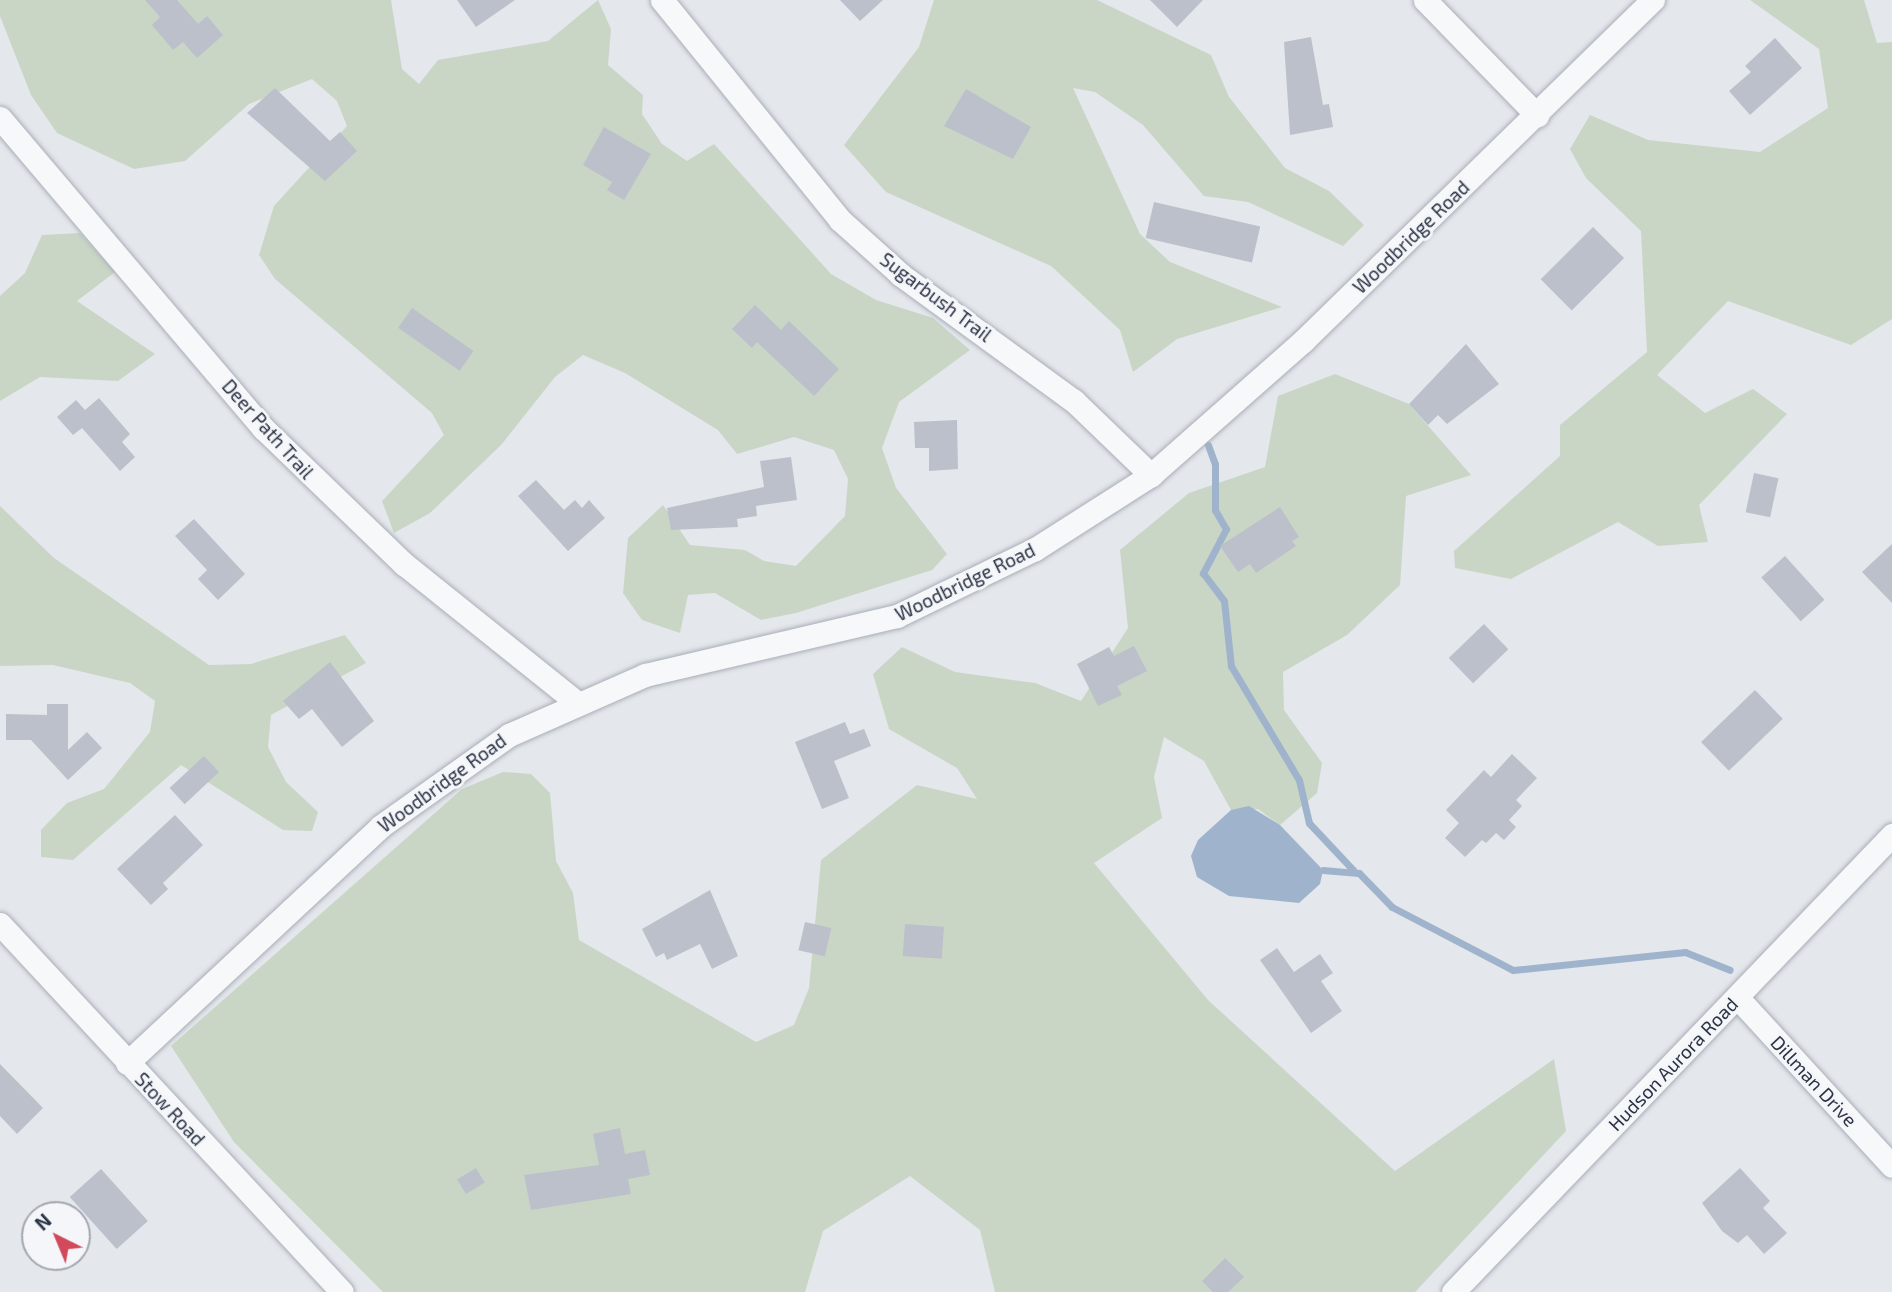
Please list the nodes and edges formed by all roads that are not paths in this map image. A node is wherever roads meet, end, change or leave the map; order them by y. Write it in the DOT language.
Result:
graph roads {
  1 [pos="662,0"];
  2 [pos="1425,0"];
  3 [pos="1653,0"];
  4 [pos="1537,115"];
  5 [pos="0,118"];
  6 [pos="1151,474"];
  7 [pos="575,701"];
  8 [pos="1892,835"];
  9 [pos="0,924"];
  10 [pos="1737,998"];
  11 [pos="127,1063"];
  12 [pos="1892,1166"];
  13 [pos="342,1292"];
  14 [pos="1453,1292"];
  1 -- 6 [label="street, Sugarbush Trail"];
  2 -- 4 [label="street"];
  3 -- 4 [label="street, Woodbridge Road"];
  4 -- 6 [label="street, Woodbridge Road"];
  5 -- 7 [label="street, Deer Path Trail"];
  6 -- 7 [label="street, Woodbridge Road"];
  7 -- 11 [label="street, Woodbridge Road"];
  8 -- 10 [label="street, Hudson Aurora Road"];
  9 -- 11 [label="street, Stow Road"];
  10 -- 12 [label="street, Dillman Drive"];
  10 -- 14 [label="street, Hudson Aurora Road"];
  11 -- 13 [label="street, Stow Road"];
}
